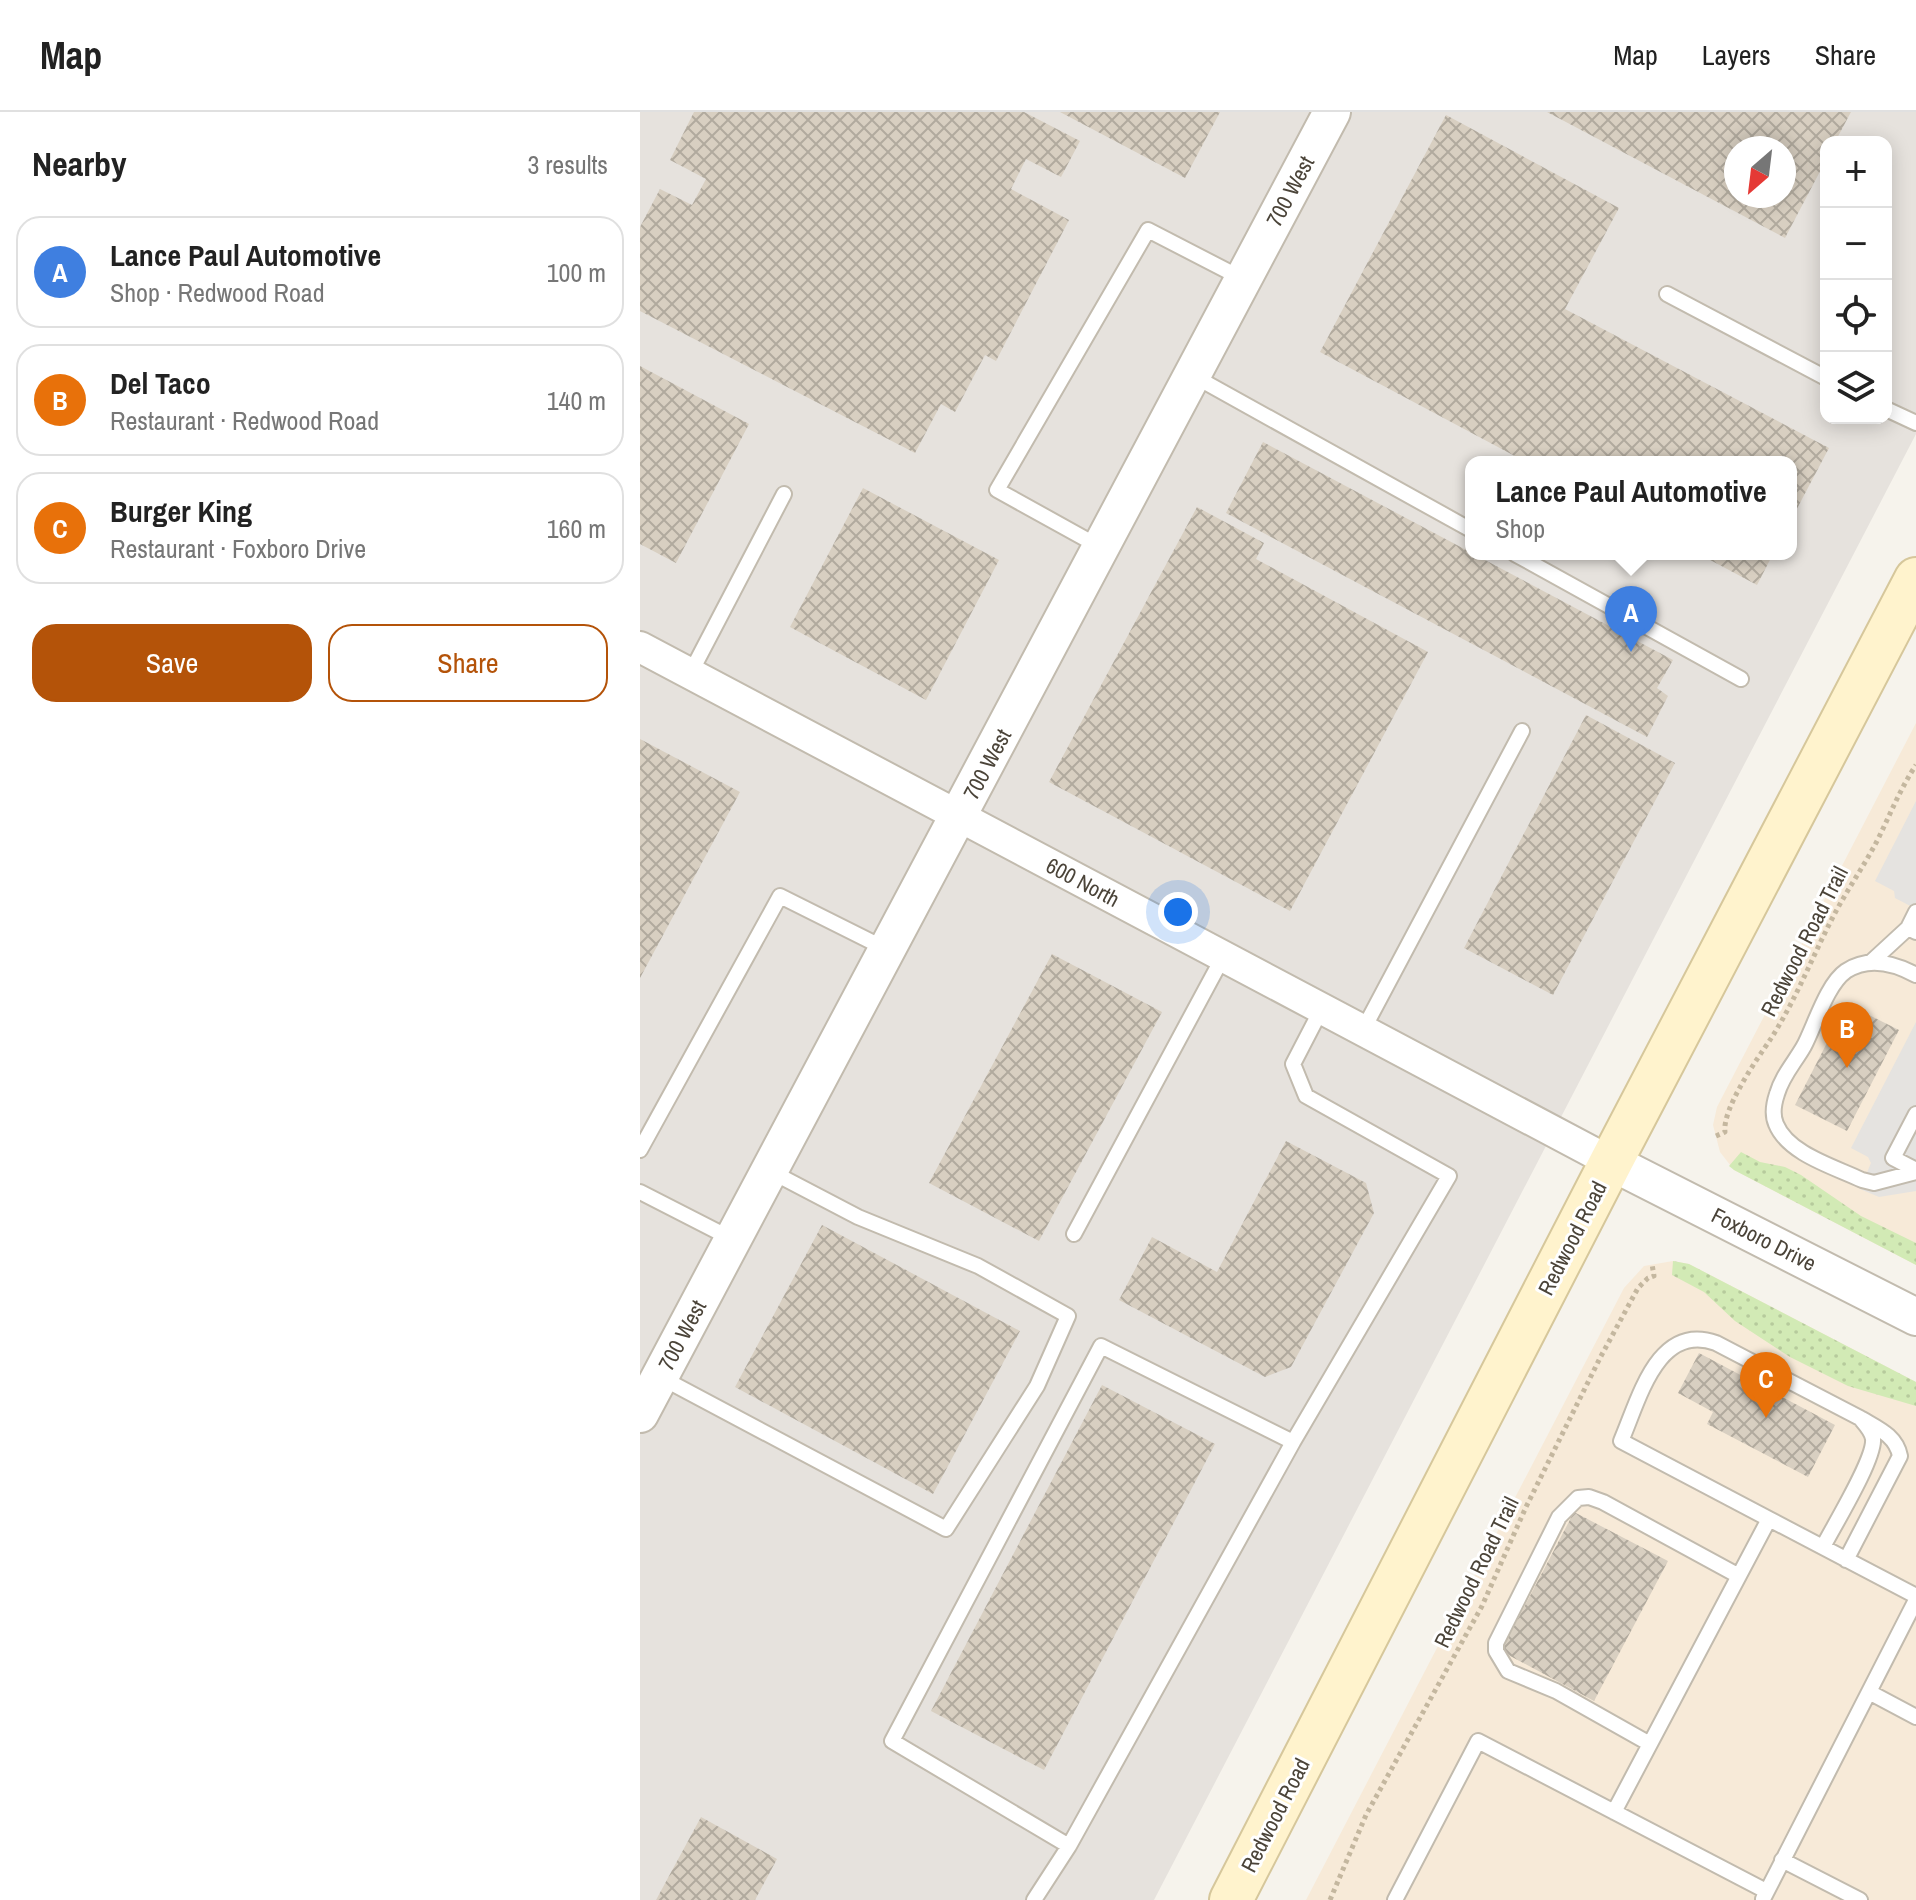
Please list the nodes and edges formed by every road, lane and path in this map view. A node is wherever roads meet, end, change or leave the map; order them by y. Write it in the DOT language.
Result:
graph roads {
  1 [pos="1332,112"];
  2 [pos="1243,279"];
  3 [pos="1667,294"];
  4 [pos="1192,375"];
  5 [pos="1820,375"];
  6 [pos="1892,412"];
  7 [pos="1916,423"];
  8 [pos="784,494"];
  9 [pos="1465,527"];
  10 [pos="1100,547"];
  11 [pos="1526,560"];
  12 [pos="1916,579"];
  13 [pos="640,647"];
  14 [pos="690,674"];
  15 [pos="1741,679"];
  16 [pos="1522,731"];
  17 [pos="1916,765"];
  18 [pos="959,816"];
  19 [pos="1916,912"];
  20 [pos="1912,930"];
  21 [pos="888,950"];
  22 [pos="1223,957"];
  23 [pos="1870,963"];
  24 [pos="1916,975"];
  25 [pos="1322,1008"];
  26 [pos="1363,1030"];
  27 [pos="1916,1114"];
  28 [pos="1716,1136"];
  29 [pos="640,1150"];
  30 [pos="1611,1162"];
  31 [pos="770,1171"];
  32 [pos="1916,1171"];
  33 [pos="640,1192"];
  34 [pos="1074,1234"];
  35 [pos="733,1240"];
  36 [pos="1652,1264"];
  37 [pos="1916,1317"];
  38 [pos="660,1377"];
  39 [pos="640,1414"];
  40 [pos="1860,1418"];
  41 [pos="1293,1442"];
  42 [pos="1769,1519"];
  43 [pos="1823,1547"];
  44 [pos="1846,1560"];
  45 [pos="1739,1576"];
  46 [pos="1916,1598"];
  47 [pos="1869,1692"];
  48 [pos="1916,1717"];
  49 [pos="1650,1744"];
  50 [pos="1614,1812"];
  51 [pos="1069,1846"];
  52 [pos="1782,1860"];
  53 [pos="1764,1896"];
  54 [pos="1034,1900"];
  55 [pos="1231,1900"];
  56 [pos="1330,1900"];
  57 [pos="1395,1900"];
  58 [pos="1860,1900"];
  1 -- 2 [label="street, 700 West"];
  2 -- 4 [label="street, 700 West"];
  2 -- 10 [label="lane"];
  3 -- 5 [label="lane"];
  4 -- 9 [label="lane"];
  4 -- 10 [label="street, 700 West"];
  6 -- 7 [label="lane"];
  8 -- 14 [label="lane"];
  10 -- 18 [label="street, 700 West"];
  11 -- 15 [label="lane"];
  12 -- 30 [label="main road, Redwood Road"];
  13 -- 14 [label="street, 600 North"];
  14 -- 18 [label="street, 600 North"];
  16 -- 26 [label="lane"];
  17 -- 28 [label="path, Redwood Road Trail"];
  18 -- 21 [label="street, 700 West"];
  18 -- 22 [label="street, 600 North"];
  19 -- 20 [label="lane"];
  20 -- 23 [label="lane"];
  21 -- 29 [label="lane"];
  21 -- 31 [label="street, 700 West"];
  22 -- 25 [label="street, 600 North"];
  22 -- 34 [label="lane"];
  23 -- 24 [label="lane"];
  23 -- 32 [label="lane"];
  25 -- 26 [label="street, 600 North"];
  25 -- 41 [label="lane"];
  26 -- 30 [label="street, 600 North"];
  27 -- 32 [label="lane"];
  30 -- 37 [label="street, Foxboro Drive"];
  30 -- 55 [label="main road, Redwood Road"];
  31 -- 35 [label="street, 700 West"];
  31 -- 38 [label="lane"];
  33 -- 35 [label="lane"];
  35 -- 38 [label="street, 700 West"];
  36 -- 56 [label="path, Redwood Road Trail"];
  38 -- 39 [label="street, 700 West"];
  40 -- 42 [label="lane"];
  40 -- 43 [label="lane"];
  40 -- 44 [label="lane"];
  41 -- 51 [label="lane"];
  41 -- 51 [label="lane"];
  42 -- 43 [label="lane"];
  42 -- 45 [label="lane"];
  43 -- 44 [label="lane"];
  44 -- 46 [label="lane"];
  45 -- 49 [label="lane"];
  45 -- 49 [label="lane"];
  46 -- 47 [label="lane"];
  47 -- 48 [label="lane"];
  47 -- 52 [label="lane"];
  49 -- 50 [label="lane"];
  50 -- 53 [label="lane"];
  50 -- 57 [label="lane"];
  51 -- 54 [label="lane"];
  52 -- 53 [label="lane"];
  52 -- 58 [label="lane"];
}
